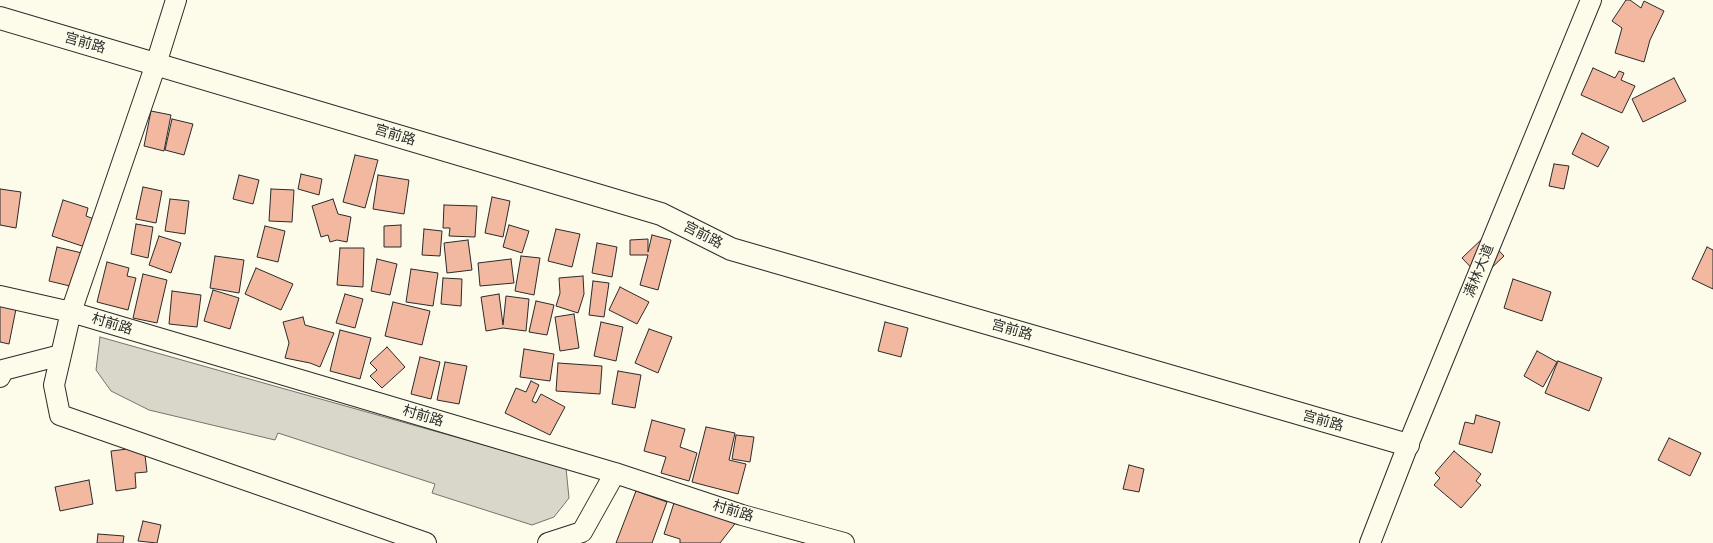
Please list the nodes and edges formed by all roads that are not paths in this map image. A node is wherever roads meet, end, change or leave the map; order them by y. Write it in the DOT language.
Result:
graph roads {
  1 [pos="176,0"];
  2 [pos="1591,0"];
  3 [pos="0,18"];
  4 [pos="156,64"];
  5 [pos="0,296"];
  6 [pos="72,312"];
  7 [pos="61,356"];
  8 [pos="0,377"];
  9 [pos="1408,445"];
  10 [pos="615,473"];
  11 [pos="426,543"];
  12 [pos="548,543"];
  13 [pos="844,543"];
  14 [pos="1370,543"];
  1 -- 4 [label="street"];
  2 -- 9 [label="street, 满林大道"];
  3 -- 4 [label="street, 宫前路"];
  4 -- 6 [label="street"];
  4 -- 9 [label="street, 宫前路"];
  5 -- 6 [label="street, 村前路"];
  6 -- 7 [label="street"];
  6 -- 10 [label="street, 村前路"];
  7 -- 8 [label="street"];
  7 -- 11 [label="street"];
  9 -- 14 [label="street, 满林大道"];
  10 -- 12 [label="street"];
  10 -- 13 [label="street, 村前路"];
}
